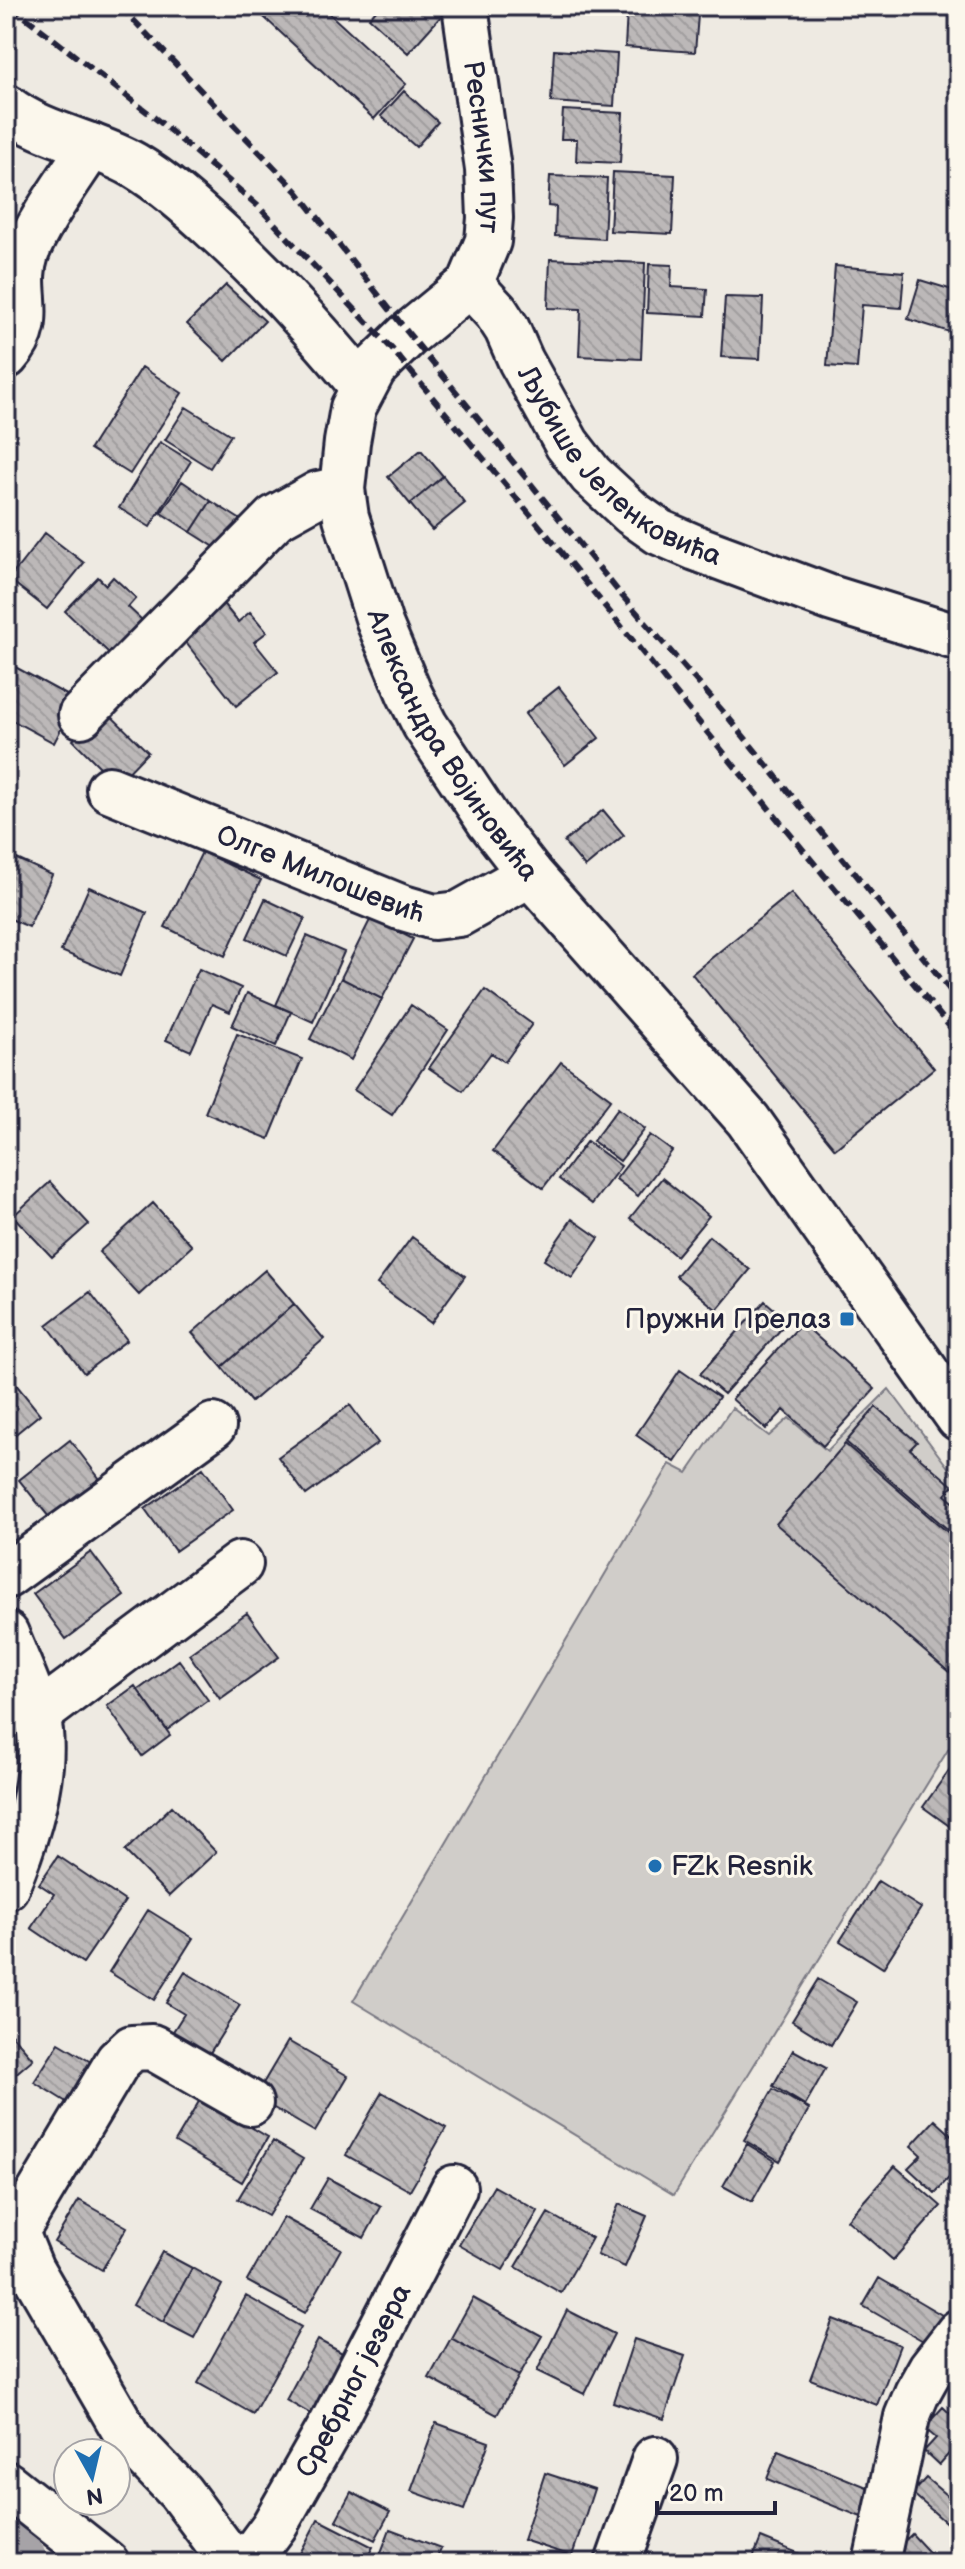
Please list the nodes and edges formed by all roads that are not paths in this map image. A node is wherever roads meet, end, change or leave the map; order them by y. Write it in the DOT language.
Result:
graph roads {
  1 [pos="465,6"];
  2 [pos="6,107"];
  3 [pos="91,146"];
  4 [pos="470,284"];
  5 [pos="6,356"];
  6 [pos="362,386"];
  7 [pos="342,489"];
  8 [pos="958,635"];
  9 [pos="81,715"];
  10 [pos="109,789"];
  11 [pos="530,874"];
  12 [pos="959,1418"];
  13 [pos="213,1426"];
  14 [pos="240,1564"];
  15 [pos="6,1576"];
  16 [pos="6,1634"];
  17 [pos="36,1716"];
  18 [pos="6,1887"];
  19 [pos="250,2103"];
  20 [pos="454,2188"];
  21 [pos="10,2217"];
  22 [pos="959,2332"];
  23 [pos="655,2459"];
  24 [pos="6,2484"];
  25 [pos="106,2563"];
  26 [pos="236,2563"];
  27 [pos="618,2563"];
  28 [pos="876,2563"];
  1 -- 4 [label="street, Реснички пут"];
  2 -- 3 [label="street"];
  3 -- 5 [label="street"];
  3 -- 6 [label="street"];
  4 -- 6 [label="street"];
  4 -- 8 [label="street, Љубише Јеленковића"];
  6 -- 7 [label="street, Александра Војиновића"];
  7 -- 9 [label="street"];
  7 -- 11 [label="street, Александра Војиновића"];
  10 -- 11 [label="street, Олге Милошевић"];
  11 -- 12 [label="street, Александра Војиновића"];
  13 -- 15 [label="street"];
  14 -- 17 [label="street"];
  16 -- 17 [label="street"];
  17 -- 18 [label="street"];
  19 -- 21 [label="street"];
  20 -- 26 [label="street, Сребрног језера"];
  21 -- 26 [label="street"];
  22 -- 28 [label="street"];
  23 -- 27 [label="street"];
  24 -- 25 [label="street"];
}
